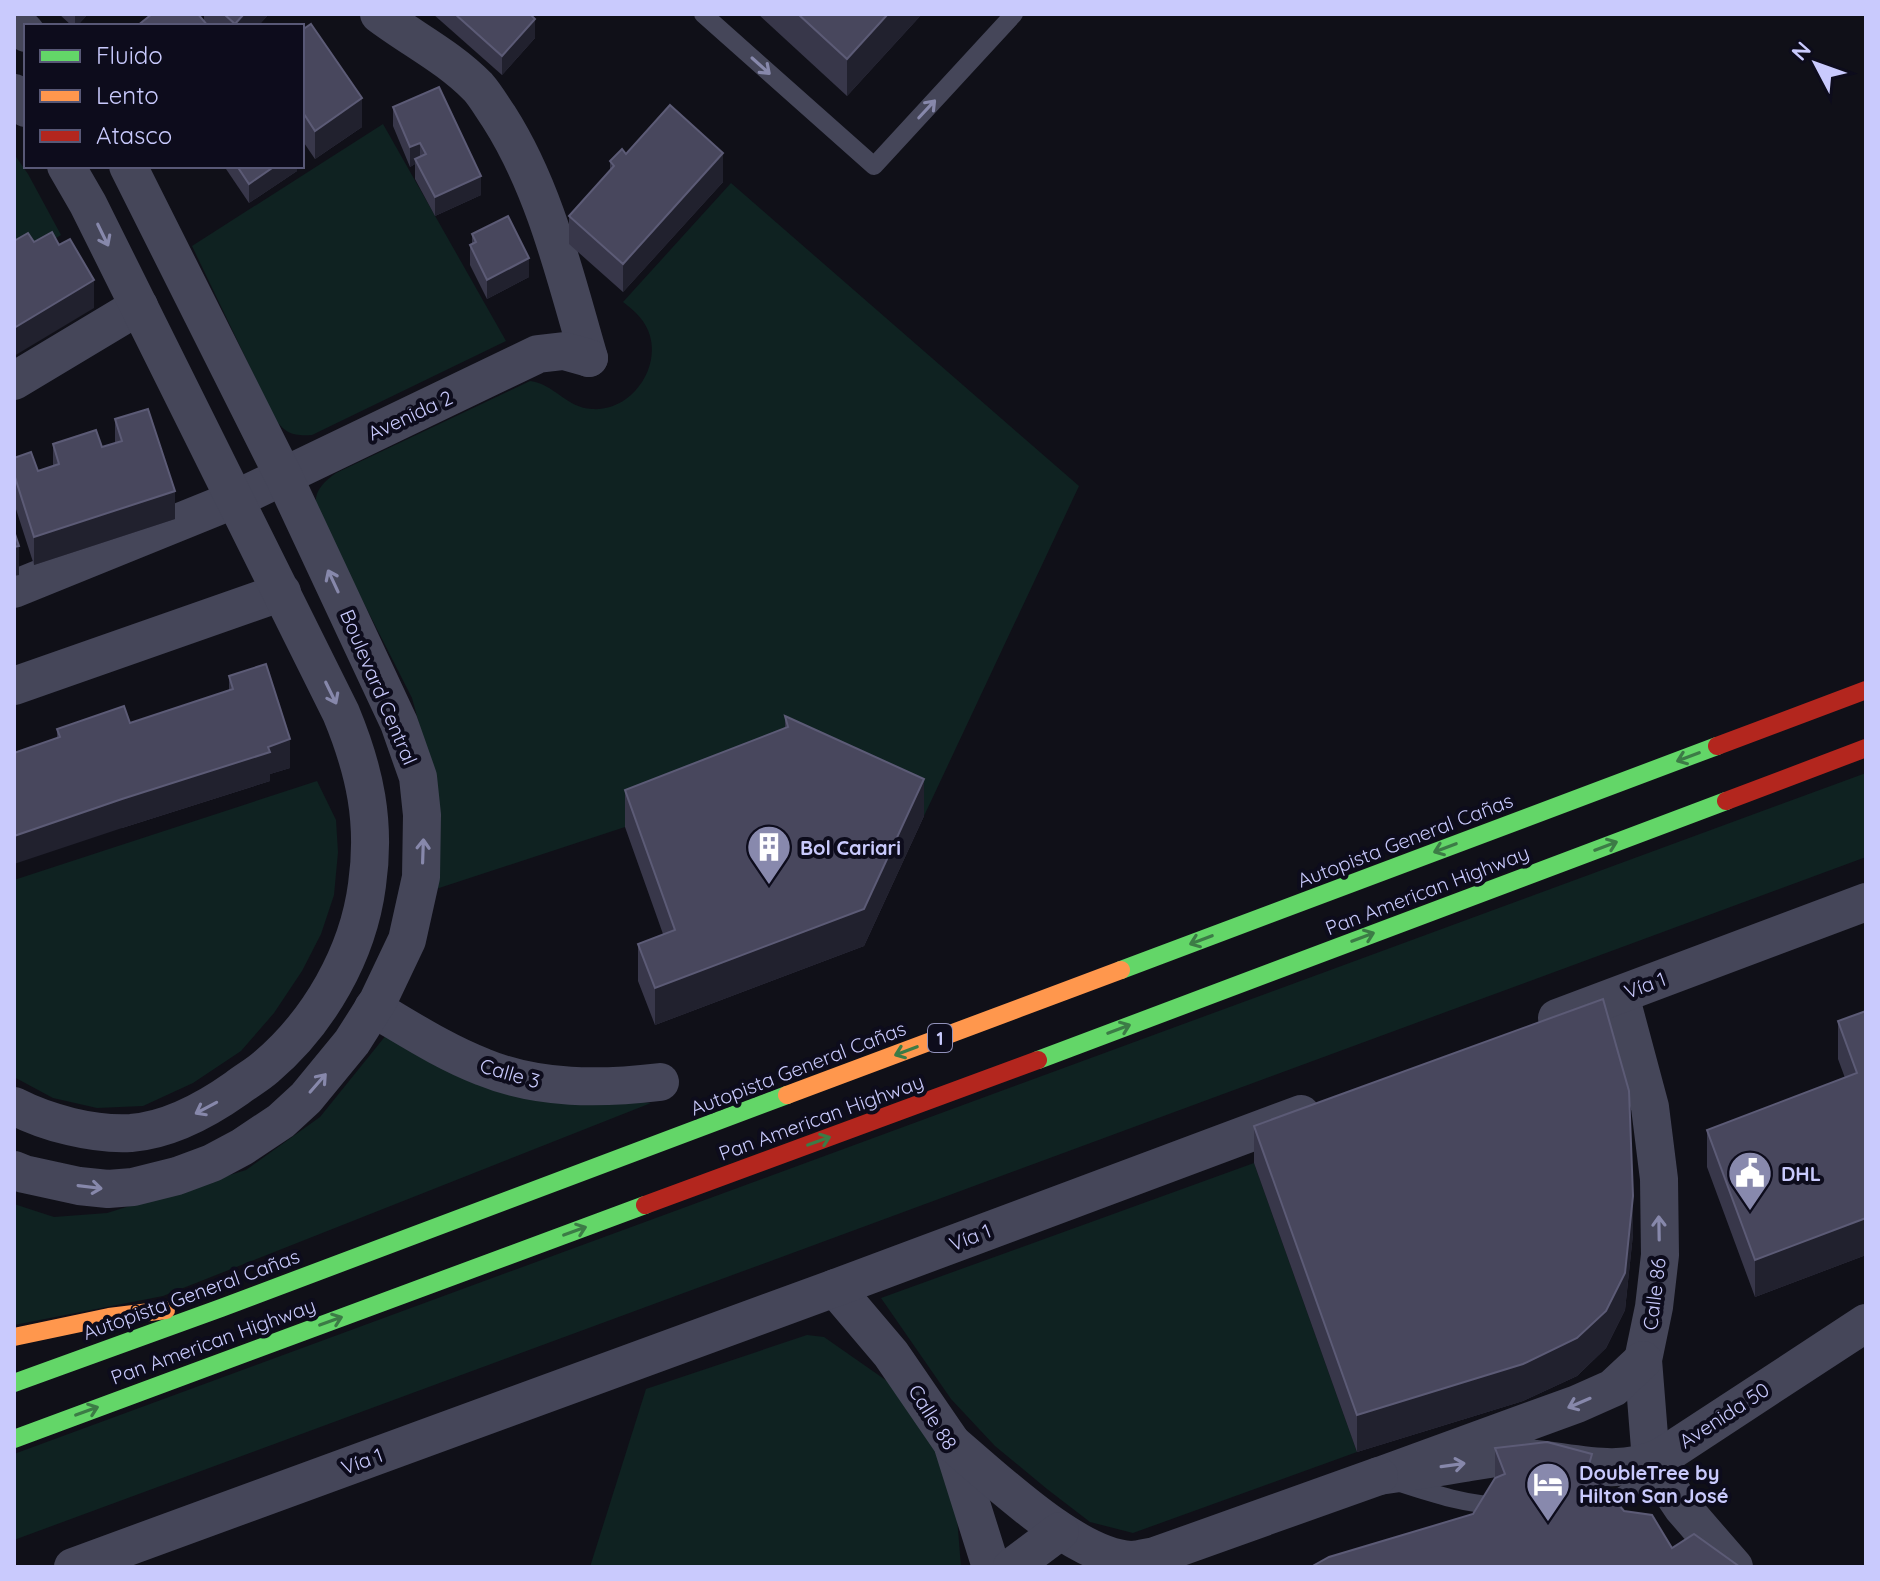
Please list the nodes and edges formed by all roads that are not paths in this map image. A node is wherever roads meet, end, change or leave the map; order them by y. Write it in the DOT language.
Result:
graph roads {
  1 [pos="379,14"];
  2 [pos="703,14"];
  3 [pos="1014,14"];
  4 [pos="67,168"];
  5 [pos="129,168"];
  6 [pos="139,306"];
  7 [pos="14,381"];
  8 [pos="283,475"];
  9 [pos="236,499"];
  10 [pos="14,589"];
  11 [pos="282,592"];
  12 [pos="1866,683"];
  13 [pos="14,686"];
  14 [pos="1866,690"];
  15 [pos="1730,741"];
  16 [pos="1866,748"];
  17 [pos="1866,902"];
  18 [pos="352,944"];
  19 [pos="397,963"];
  20 [pos="1620,995"];
  21 [pos="318,1009"];
  22 [pos="366,1021"];
  23 [pos="1531,1028"];
  24 [pos="660,1082"];
  25 [pos="1338,1100"];
  26 [pos="14,1106"];
  27 [pos="14,1170"];
  28 [pos="835,1288"];
  29 [pos="221,1308"];
  30 [pos="1866,1323"];
  31 [pos="14,1337"];
  32 [pos="1643,1360"];
  33 [pos="14,1383"];
  34 [pos="14,1439"];
  35 [pos="952,1443"];
  36 [pos="1651,1461"];
  37 [pos="1379,1476"];
  38 [pos="1517,1507"];
  39 [pos="1579,1507"];
  40 [pos="1060,1531"];
  41 [pos="1123,1563"];
  42 [pos="73,1567"];
  43 [pos="991,1567"];
  44 [pos="1012,1567"];
  45 [pos="1734,1567"];
  1 -- 8 [label="street, Avenida 2"];
  2 -- 3 [label="lane, one-way"];
  4 -- 6 [label="street, one-way"];
  5 -- 8 [label="street, Boulevard Central"];
  6 -- 7 [label="street"];
  6 -- 9 [label="street"];
  8 -- 9 [label="street, Avenida 2"];
  19 -- 8 [label="street, Boulevard Central, one-way"];
  9 -- 10 [label="street, Avenida 2"];
  9 -- 11 [label="street"];
  11 -- 13 [label="street"];
  11 -- 18 [label="street, one-way"];
  12 -- 15 [label="highway"];
  14 -- 15 [label="highway, Autopista General Cañas / 1"];
  15 -- 29 [label="highway, Autopista General Cañas / 1, one-way"];
  34 -- 16 [label="highway, Pan American Highway, one-way"];
  17 -- 20 [label="street, Vía 1"];
  18 -- 19 [label="street"];
  18 -- 21 [label="street"];
  19 -- 22 [label="street, Boulevard Central"];
  20 -- 23 [label="street, Vía 1"];
  32 -- 20 [label="street, Calle 86, one-way"];
  21 -- 22 [label="street, Calle 3"];
  21 -- 26 [label="street, one-way"];
  22 -- 24 [label="street, Calle 3"];
  27 -- 22 [label="street, Boulevard Central, one-way"];
  25 -- 28 [label="street, Vía 1"];
  28 -- 35 [label="street, Calle 88"];
  28 -- 42 [label="street, Vía 1"];
  29 -- 31 [label="highway"];
  29 -- 33 [label="highway, Autopista General Cañas / 1"];
  30 -- 36 [label="street, Avenida 50"];
  32 -- 36 [label="street, Calle 86"];
  32 -- 37 [label="street, Avenida 50, one-way"];
  35 -- 40 [label="street, Avenida 50"];
  35 -- 43 [label="street, Calle 88"];
  37 -- 36 [label="street, Avenida 50, one-way"];
  36 -- 39 [label="lane"];
  36 -- 45 [label="street, Calle 86"];
  37 -- 38 [label="lane"];
  37 -- 41 [label="street, Avenida 50"];
  40 -- 41 [label="street, Avenida 50"];
  40 -- 44 [label="street"];
}
